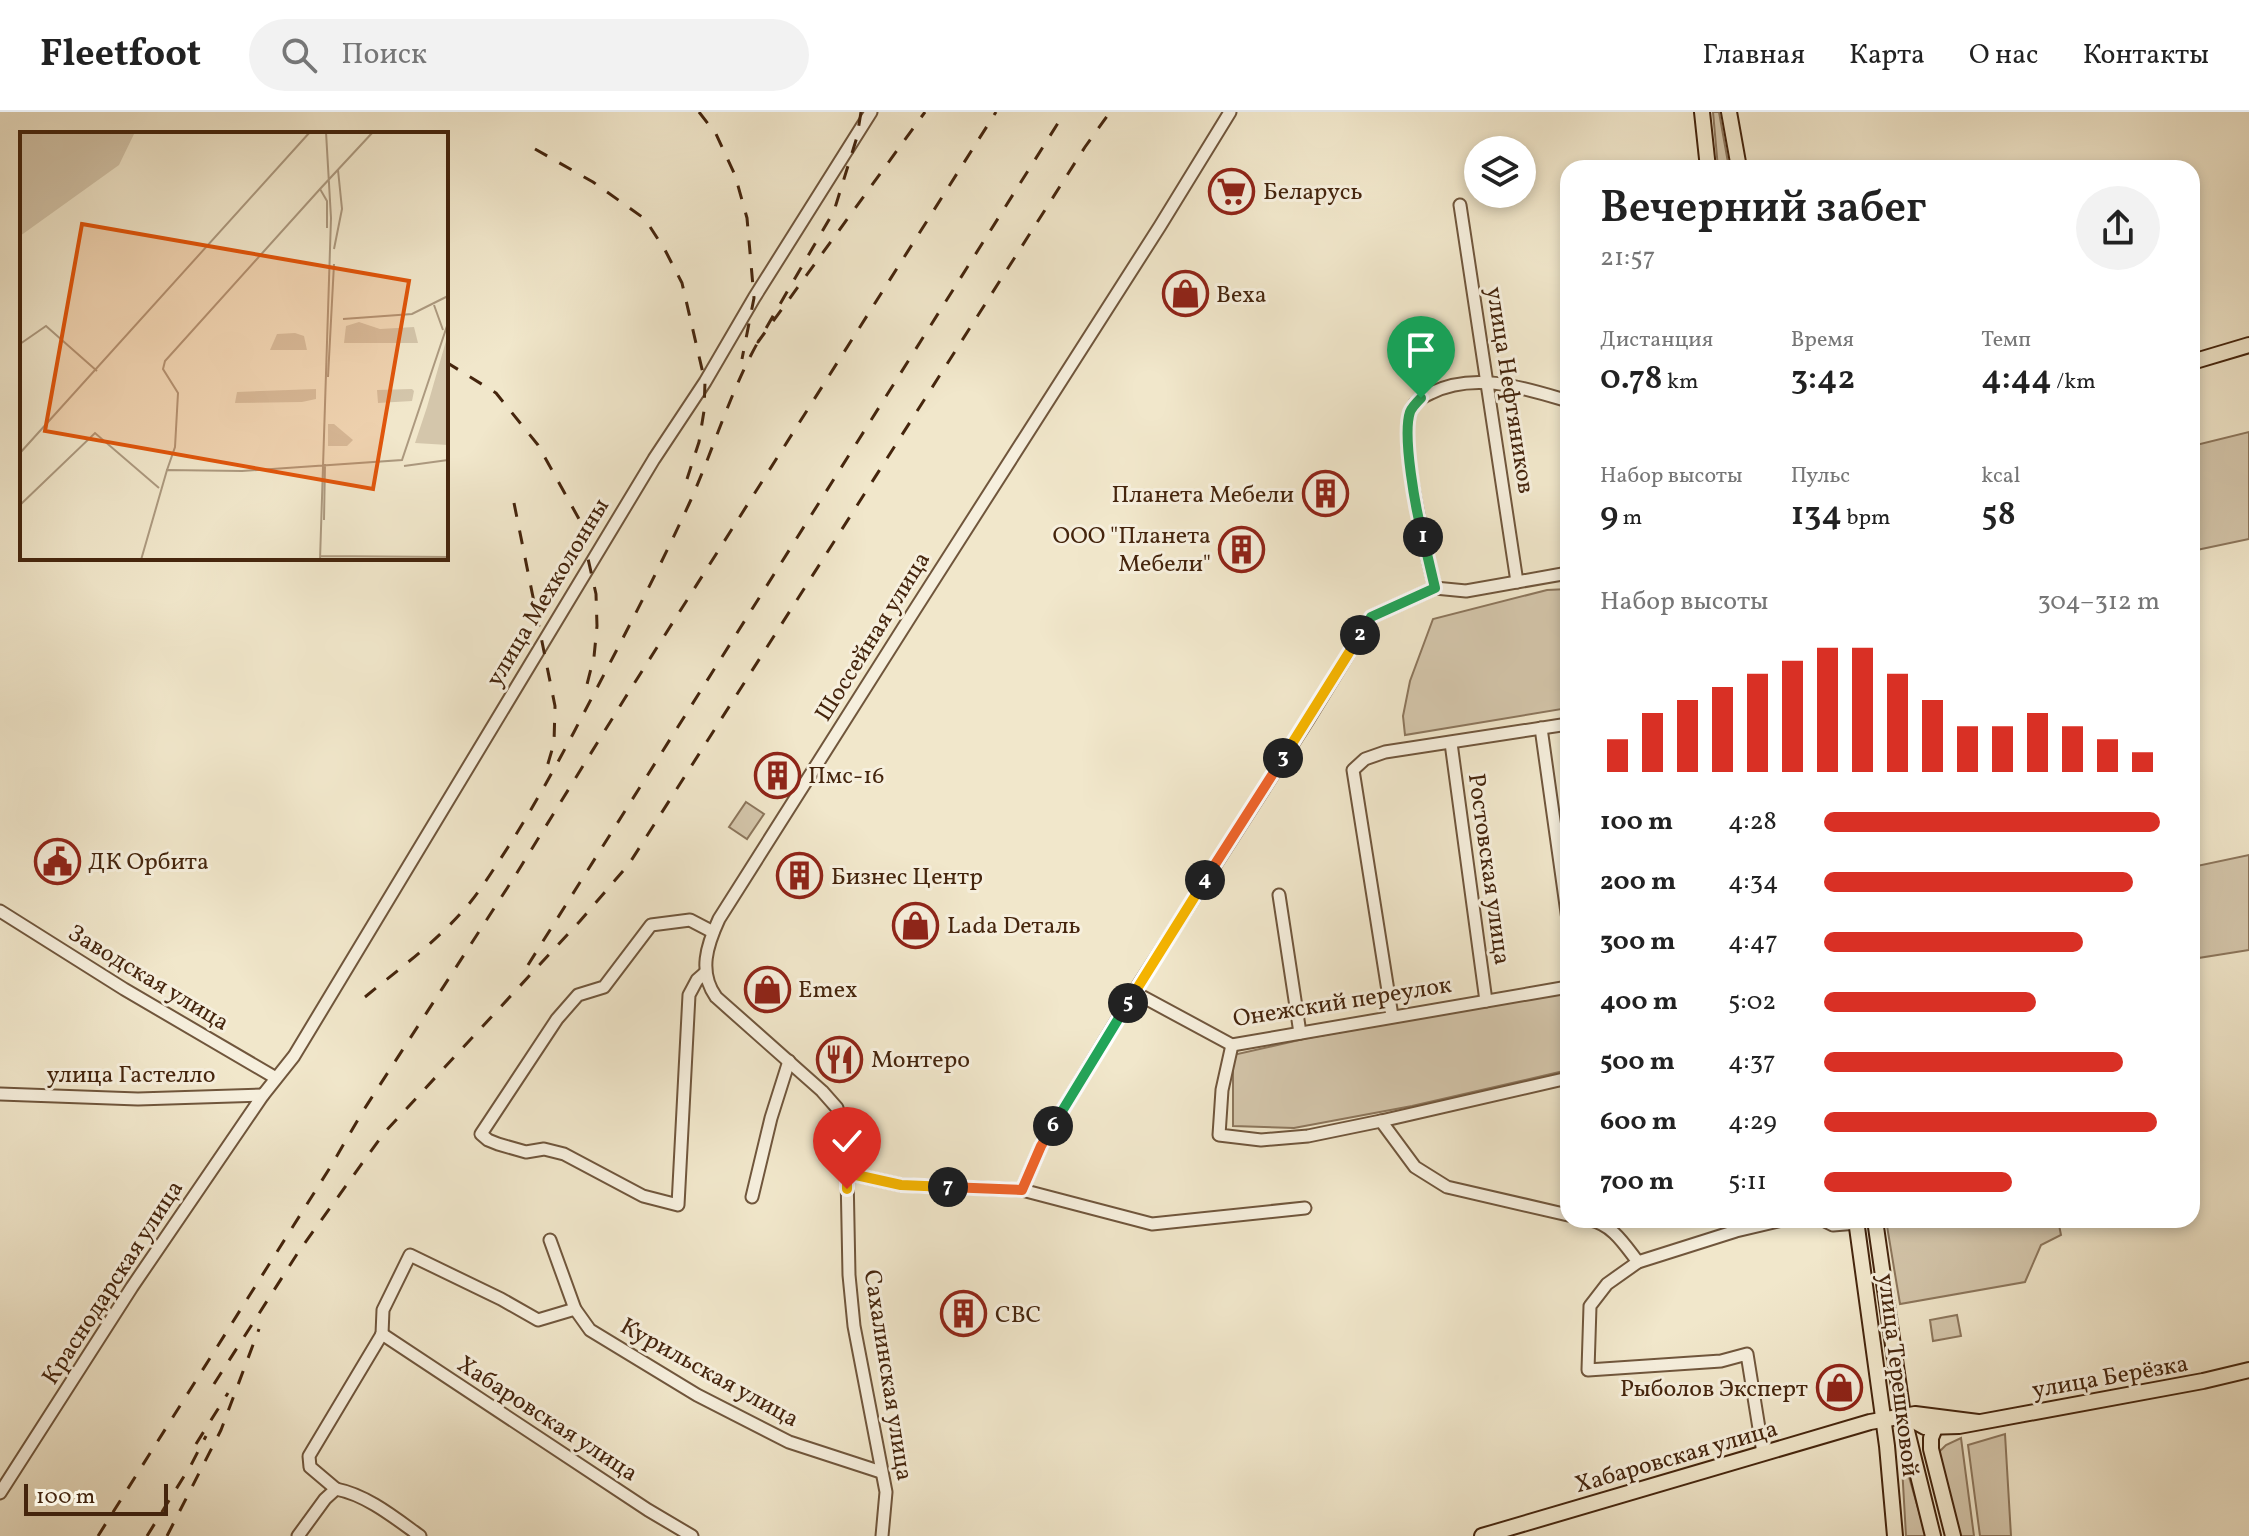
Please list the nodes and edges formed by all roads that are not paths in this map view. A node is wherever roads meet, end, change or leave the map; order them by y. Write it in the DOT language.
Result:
graph roads {
  1 [pos="871,112"];
  2 [pos="1230,112"];
  3 [pos="1702,112"];
  4 [pos="1729,112"];
  5 [pos="1707,160"];
  6 [pos="1738,160"];
  7 [pos="1460,205"];
  8 [pos="2249,345"];
  9 [pos="2200,360"];
  10 [pos="1488,382"];
  11 [pos="1560,399"];
  12 [pos="1560,574"];
  13 [pos="1517,582"];
  14 [pos="1435,588"];
  15 [pos="1560,725"];
  16 [pos="1541,728"];
  17 [pos="1451,743"];
  18 [pos="1560,863"];
  19 [pos="1279,895"];
  20 [pos="0,911"];
  21 [pos="713,932"];
  22 [pos="705,973"];
  23 [pos="1560,988"];
  24 [pos="1134,992"];
  25 [pos="1486,1001"];
  26 [pos="1392,1016"];
  27 [pos="1300,1033"];
  28 [pos="1232,1045"];
  29 [pos="789,1061"];
  30 [pos="276,1078"];
  31 [pos="1560,1080"];
  32 [pos="0,1094"];
  33 [pos="263,1095"];
  34 [pos="1381,1121"];
  35 [pos="847,1173"];
  36 [pos="1022,1190"];
  37 [pos="752,1197"];
  38 [pos="1305,1208"];
  39 [pos="1560,1213"];
  40 [pos="1608,1228"];
  41 [pos="1749,1228"];
  42 [pos="1857,1228"];
  43 [pos="1876,1228"];
  44 [pos="550,1240"];
  45 [pos="1638,1262"];
  46 [pos="575,1309"];
  47 [pos="382,1334"];
  48 [pos="2249,1370"];
  49 [pos="1903,1415"];
  50 [pos="1883,1420"];
  51 [pos="1978,1422"];
  52 [pos="1935,1428"];
  53 [pos="1763,1453"];
  54 [pos="881,1472"];
  55 [pos="336,1489"];
  56 [pos="0,1493"];
  57 [pos="298,1536"];
  58 [pos="420,1536"];
  59 [pos="692,1536"];
  60 [pos="882,1536"];
  61 [pos="1482,1536"];
  62 [pos="1895,1536"];
  63 [pos="1933,1536"];
  64 [pos="1953,1536"];
  1 -- 30 [label="street, улица Мехколонны"];
  2 -- 21 [label="street, Шоссейная улица"];
  3 -- 5 [label="main road"];
  4 -- 6 [label="main road"];
  7 -- 10 [label="street, улица Нефтяников"];
  8 -- 9 [label="main road"];
  10 -- 11 [label="street"];
  10 -- 13 [label="street, улица Нефтяников"];
  10 -- 14 [label="street"];
  12 -- 13 [label="street"];
  13 -- 14 [label="street"];
  14 -- 24 [label="street"];
  15 -- 16 [label="street"];
  16 -- 17 [label="street"];
  16 -- 18 [label="street"];
  17 -- 25 [label="street, Ростовская улица"];
  17 -- 26 [label="street"];
  19 -- 27 [label="street"];
  20 -- 30 [label="street, Заводская улица"];
  21 -- 22 [label="street, Шоссейная улица"];
  21 -- 22 [label="street, Шоссейная улица"];
  22 -- 29 [label="street"];
  23 -- 25 [label="street, Онежский переулок"];
  24 -- 28 [label="street, Онежский переулок"];
  24 -- 36 [label="street"];
  25 -- 26 [label="street, Онежский переулок"];
  26 -- 27 [label="street, Онежский переулок"];
  27 -- 28 [label="street, Онежский переулок"];
  28 -- 34 [label="street"];
  29 -- 35 [label="street"];
  29 -- 37 [label="street"];
  30 -- 33 [label="street, улица Мехколонны"];
  31 -- 34 [label="street"];
  32 -- 33 [label="street, улица Гастелло"];
  33 -- 56 [label="street, Краснодарская улица"];
  34 -- 39 [label="street"];
  35 -- 36 [label="street"];
  35 -- 54 [label="street, Сахалинская улица"];
  36 -- 38 [label="street"];
  40 -- 45 [label="street"];
  41 -- 45 [label="street"];
  42 -- 50 [label="main road, улица Терешковой"];
  43 -- 49 [label="main road, улица Терешковой"];
  44 -- 46 [label="street, Курильская улица"];
  45 -- 53 [label="street"];
  46 -- 47 [label="street"];
  46 -- 54 [label="street, Курильская улица"];
  47 -- 55 [label="street"];
  47 -- 59 [label="street, Хабаровская улица"];
  48 -- 51 [label="main road, улица Берёзка"];
  49 -- 50 [label="main road, улица Берёзка"];
  49 -- 51 [label="main road, улица Берёзка"];
  49 -- 52 [label="main road"];
  49 -- 63 [label="main road, улица Терешковой"];
  50 -- 53 [label="main road, Хабаровская улица"];
  50 -- 62 [label="main road, улица Терешковой"];
  51 -- 52 [label="main road, улица Берёзка"];
  52 -- 64 [label="main road"];
  53 -- 61 [label="main road, Хабаровская улица"];
  54 -- 60 [label="street, Сахалинская улица"];
  55 -- 57 [label="street"];
  55 -- 58 [label="street"];
}
